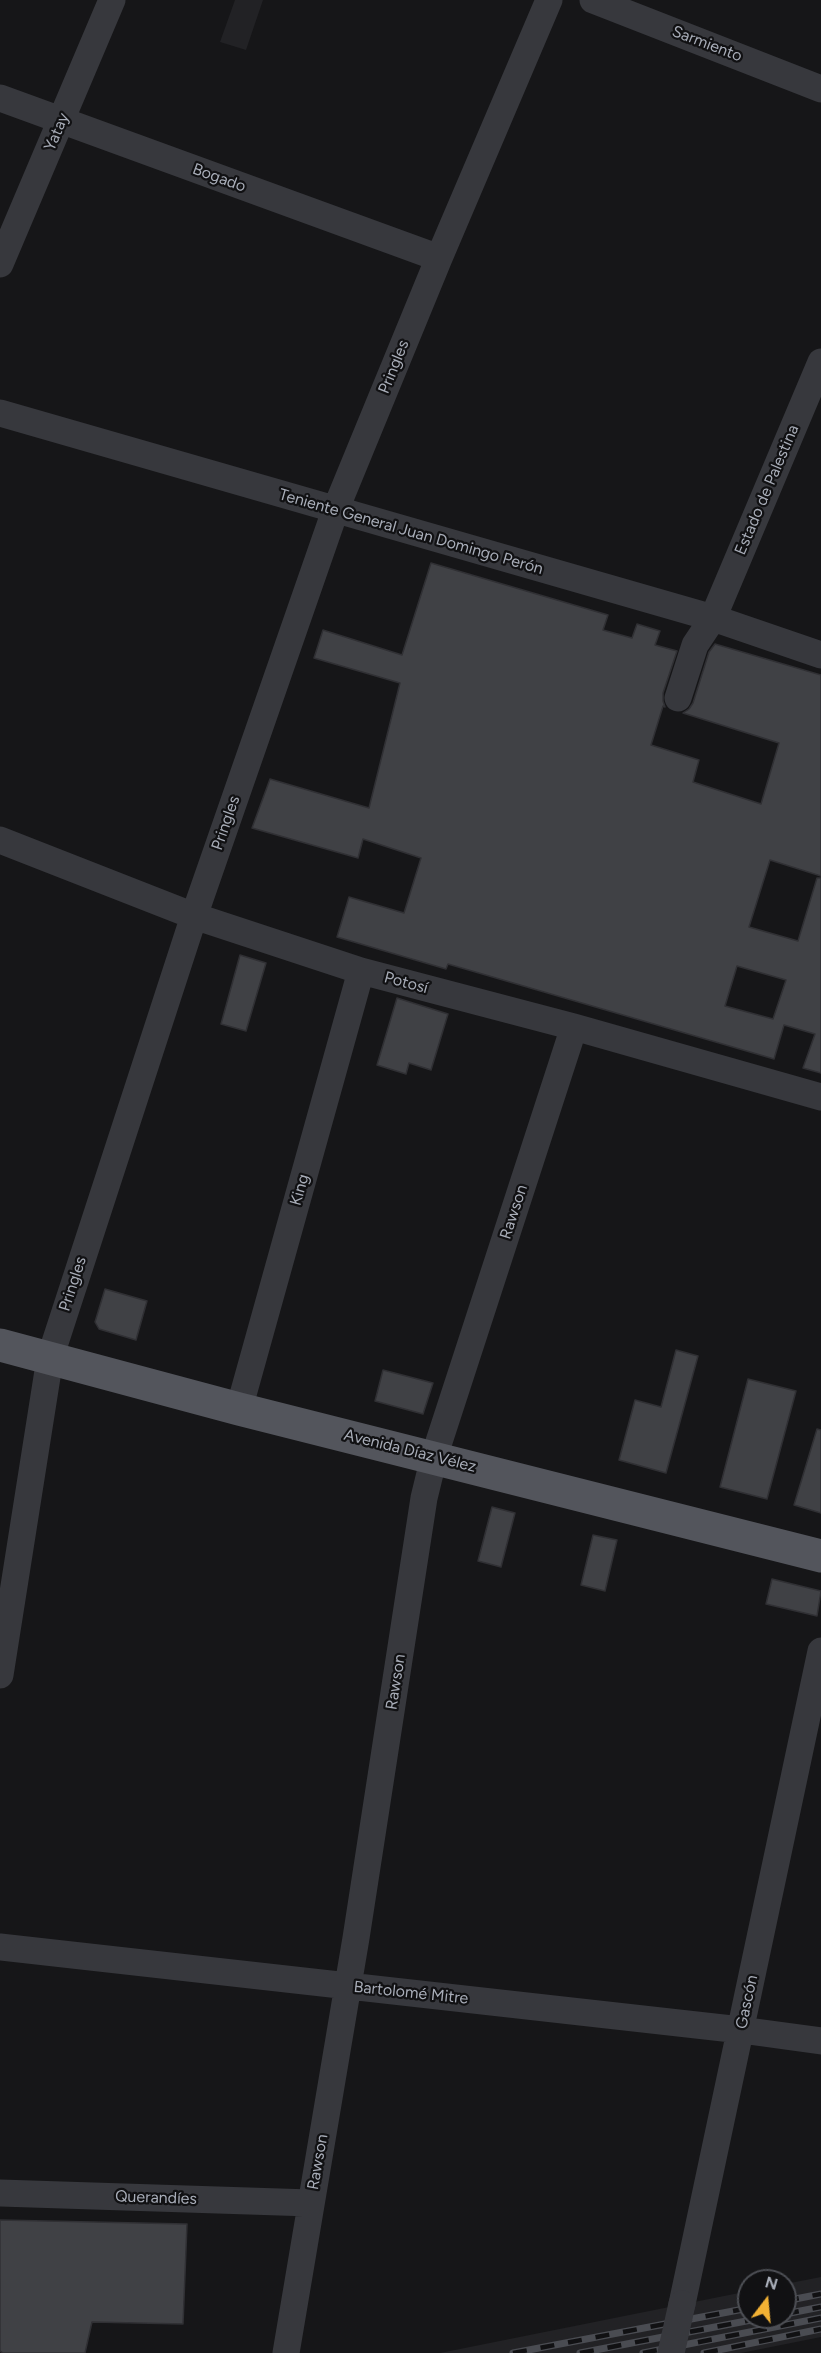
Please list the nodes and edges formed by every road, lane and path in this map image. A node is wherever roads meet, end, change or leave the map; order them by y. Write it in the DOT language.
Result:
graph roads {
  1 [pos="112,0"];
  2 [pos="549,0"];
  3 [pos="593,0"];
  4 [pos="821,89"];
  5 [pos="0,98"];
  6 [pos="61,121"];
  7 [pos="439,258"];
  8 [pos="0,264"];
  9 [pos="821,362"];
  10 [pos="0,413"];
  11 [pos="335,511"];
  12 [pos="713,618"];
  13 [pos="821,656"];
  14 [pos="678,698"];
  15 [pos="0,840"];
  16 [pos="194,916"];
  17 [pos="361,971"];
  18 [pos="574,1027"];
  19 [pos="821,1097"];
  20 [pos="0,1344"];
  21 [pos="50,1358"];
  22 [pos="239,1409"];
  23 [pos="434,1457"];
  24 [pos="821,1556"];
  25 [pos="821,1651"];
  26 [pos="0,1675"];
  27 [pos="0,1947"];
  28 [pos="348,1986"];
  29 [pos="741,2030"];
  30 [pos="821,2041"];
  31 [pos="0,2193"];
  32 [pos="311,2203"];
  33 [pos="286,2353"];
  34 [pos="671,2353"];
  1 -- 6 [label="street, Yatay"];
  2 -- 7 [label="street, Pringles"];
  3 -- 4 [label="street, Sarmiento"];
  5 -- 6 [label="street, Bogado"];
  6 -- 7 [label="street, Bogado"];
  6 -- 8 [label="street, Yatay"];
  7 -- 11 [label="street, Pringles"];
  9 -- 12 [label="street, Estado de Palestina"];
  10 -- 11 [label="street, Teniente General Juan Domingo Perón"];
  11 -- 12 [label="street, Teniente General Juan Domingo Perón"];
  11 -- 16 [label="street, Pringles"];
  12 -- 13 [label="street, Teniente General Juan Domingo Perón"];
  12 -- 14 [label="street, Estado de Palestina"];
  15 -- 16 [label="street, Potosí"];
  16 -- 17 [label="street, Potosí"];
  16 -- 21 [label="street, Pringles"];
  17 -- 18 [label="street, Potosí"];
  17 -- 22 [label="street, King"];
  18 -- 19 [label="street, Potosí"];
  18 -- 23 [label="street, Rawson"];
  20 -- 21 [label="main road, Avenida Díaz Vélez"];
  21 -- 22 [label="main road, Avenida Díaz Vélez"];
  21 -- 26 [label="street, Pringles"];
  22 -- 23 [label="main road, Avenida Díaz Vélez"];
  23 -- 24 [label="main road, Avenida Díaz Vélez"];
  23 -- 28 [label="street, Rawson"];
  25 -- 29 [label="street, Gascón"];
  27 -- 28 [label="street, Bartolomé Mitre"];
  28 -- 29 [label="street, Bartolomé Mitre"];
  28 -- 32 [label="street, Rawson"];
  29 -- 30 [label="street, Bartolomé Mitre"];
  29 -- 34 [label="street, Gascón, bridge"];
  31 -- 32 [label="street, Querandíes"];
  32 -- 33 [label="street, Rawson"];
}
